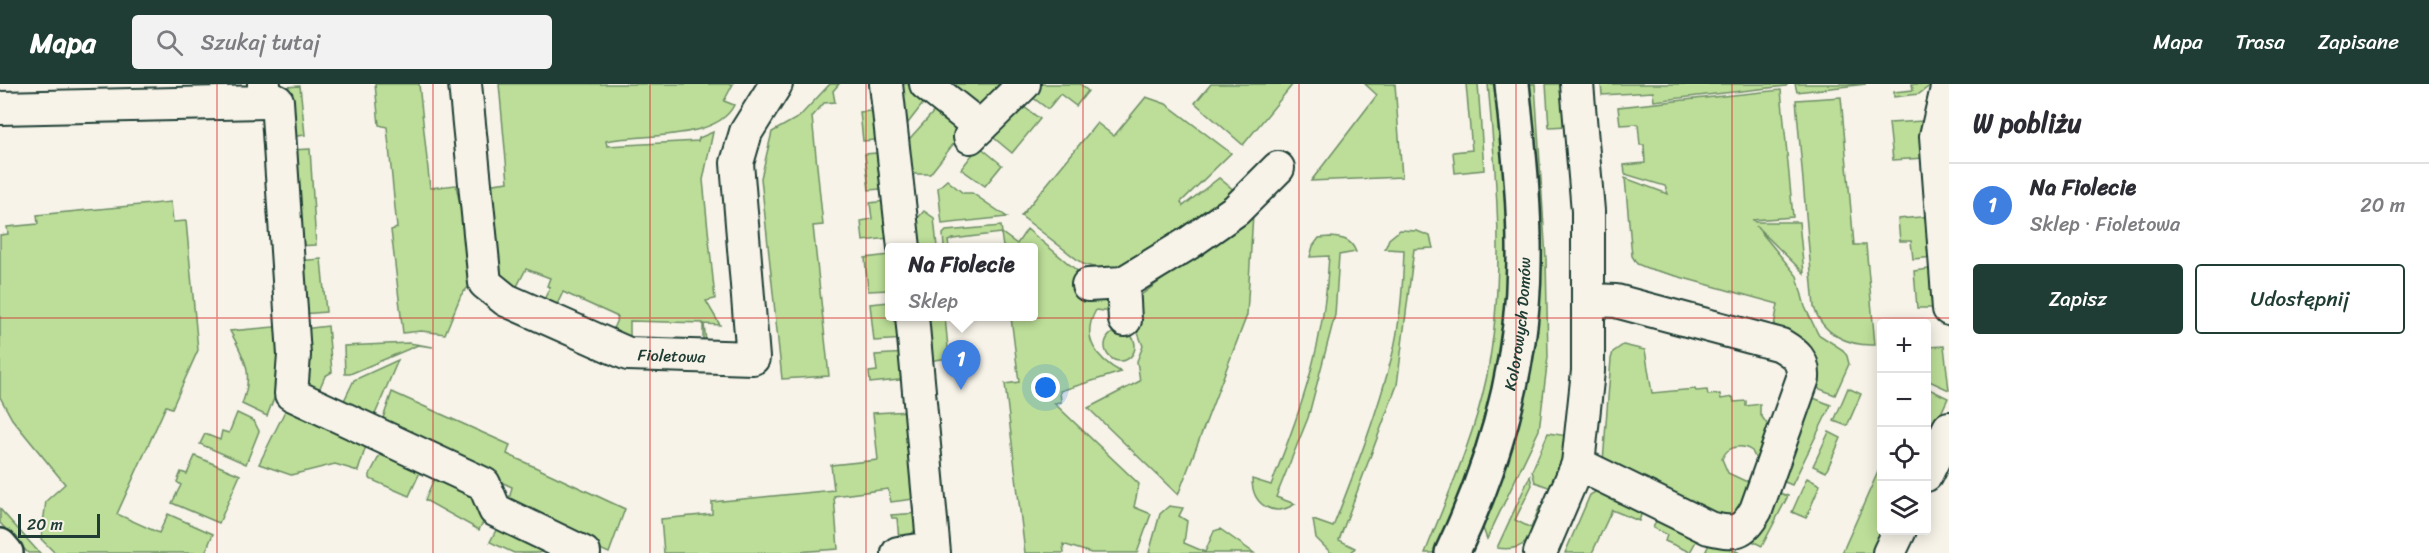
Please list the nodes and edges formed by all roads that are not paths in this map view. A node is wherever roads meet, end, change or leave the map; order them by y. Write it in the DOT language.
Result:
graph roads {
  1 [pos="465,84"];
  2 [pos="776,84"];
  3 [pos="886,84"];
  4 [pos="926,84"];
  5 [pos="1024,84"];
  6 [pos="1512,84"];
  7 [pos="1577,84"];
  8 [pos="1948,84"];
  9 [pos="264,93"];
  10 [pos="0,108"];
  11 [pos="1278,168"];
  12 [pos="903,243"];
  13 [pos="1123,283"];
  14 [pos="1088,285"];
  15 [pos="1590,300"];
  16 [pos="1949,309"];
  17 [pos="1125,320"];
  18 [pos="912,321"];
  19 [pos="1949,428"];
  20 [pos="1578,464"];
  21 [pos="1931,465"];
  22 [pos="1898,535"];
  23 [pos="0,546"];
  24 [pos="934,551"];
  25 [pos="1459,551"];
  26 [pos="6,553"];
  27 [pos="584,553"];
  28 [pos="897,553"];
  29 [pos="1540,553"];
  30 [pos="1889,553"];
  1 -- 2 [label="street, Fioletowa"];
  3 -- 12 [label="street"];
  4 -- 5 [label="street"];
  6 -- 25 [label="street, Kolorowych Domów"];
  7 -- 15 [label="street"];
  8 -- 16 [label="street"];
  9 -- 10 [label="street"];
  9 -- 27 [label="street"];
  11 -- 13 [label="street"];
  13 -- 14 [label="street"];
  13 -- 17 [label="street"];
  15 -- 20 [label="street"];
  15 -- 20 [label="street"];
  18 -- 24 [label="street"];
  19 -- 21 [label="street"];
  20 -- 29 [label="street"];
  22 -- 30 [label="street"];
  23 -- 26 [label="street"];
  24 -- 28 [label="street"];
}
